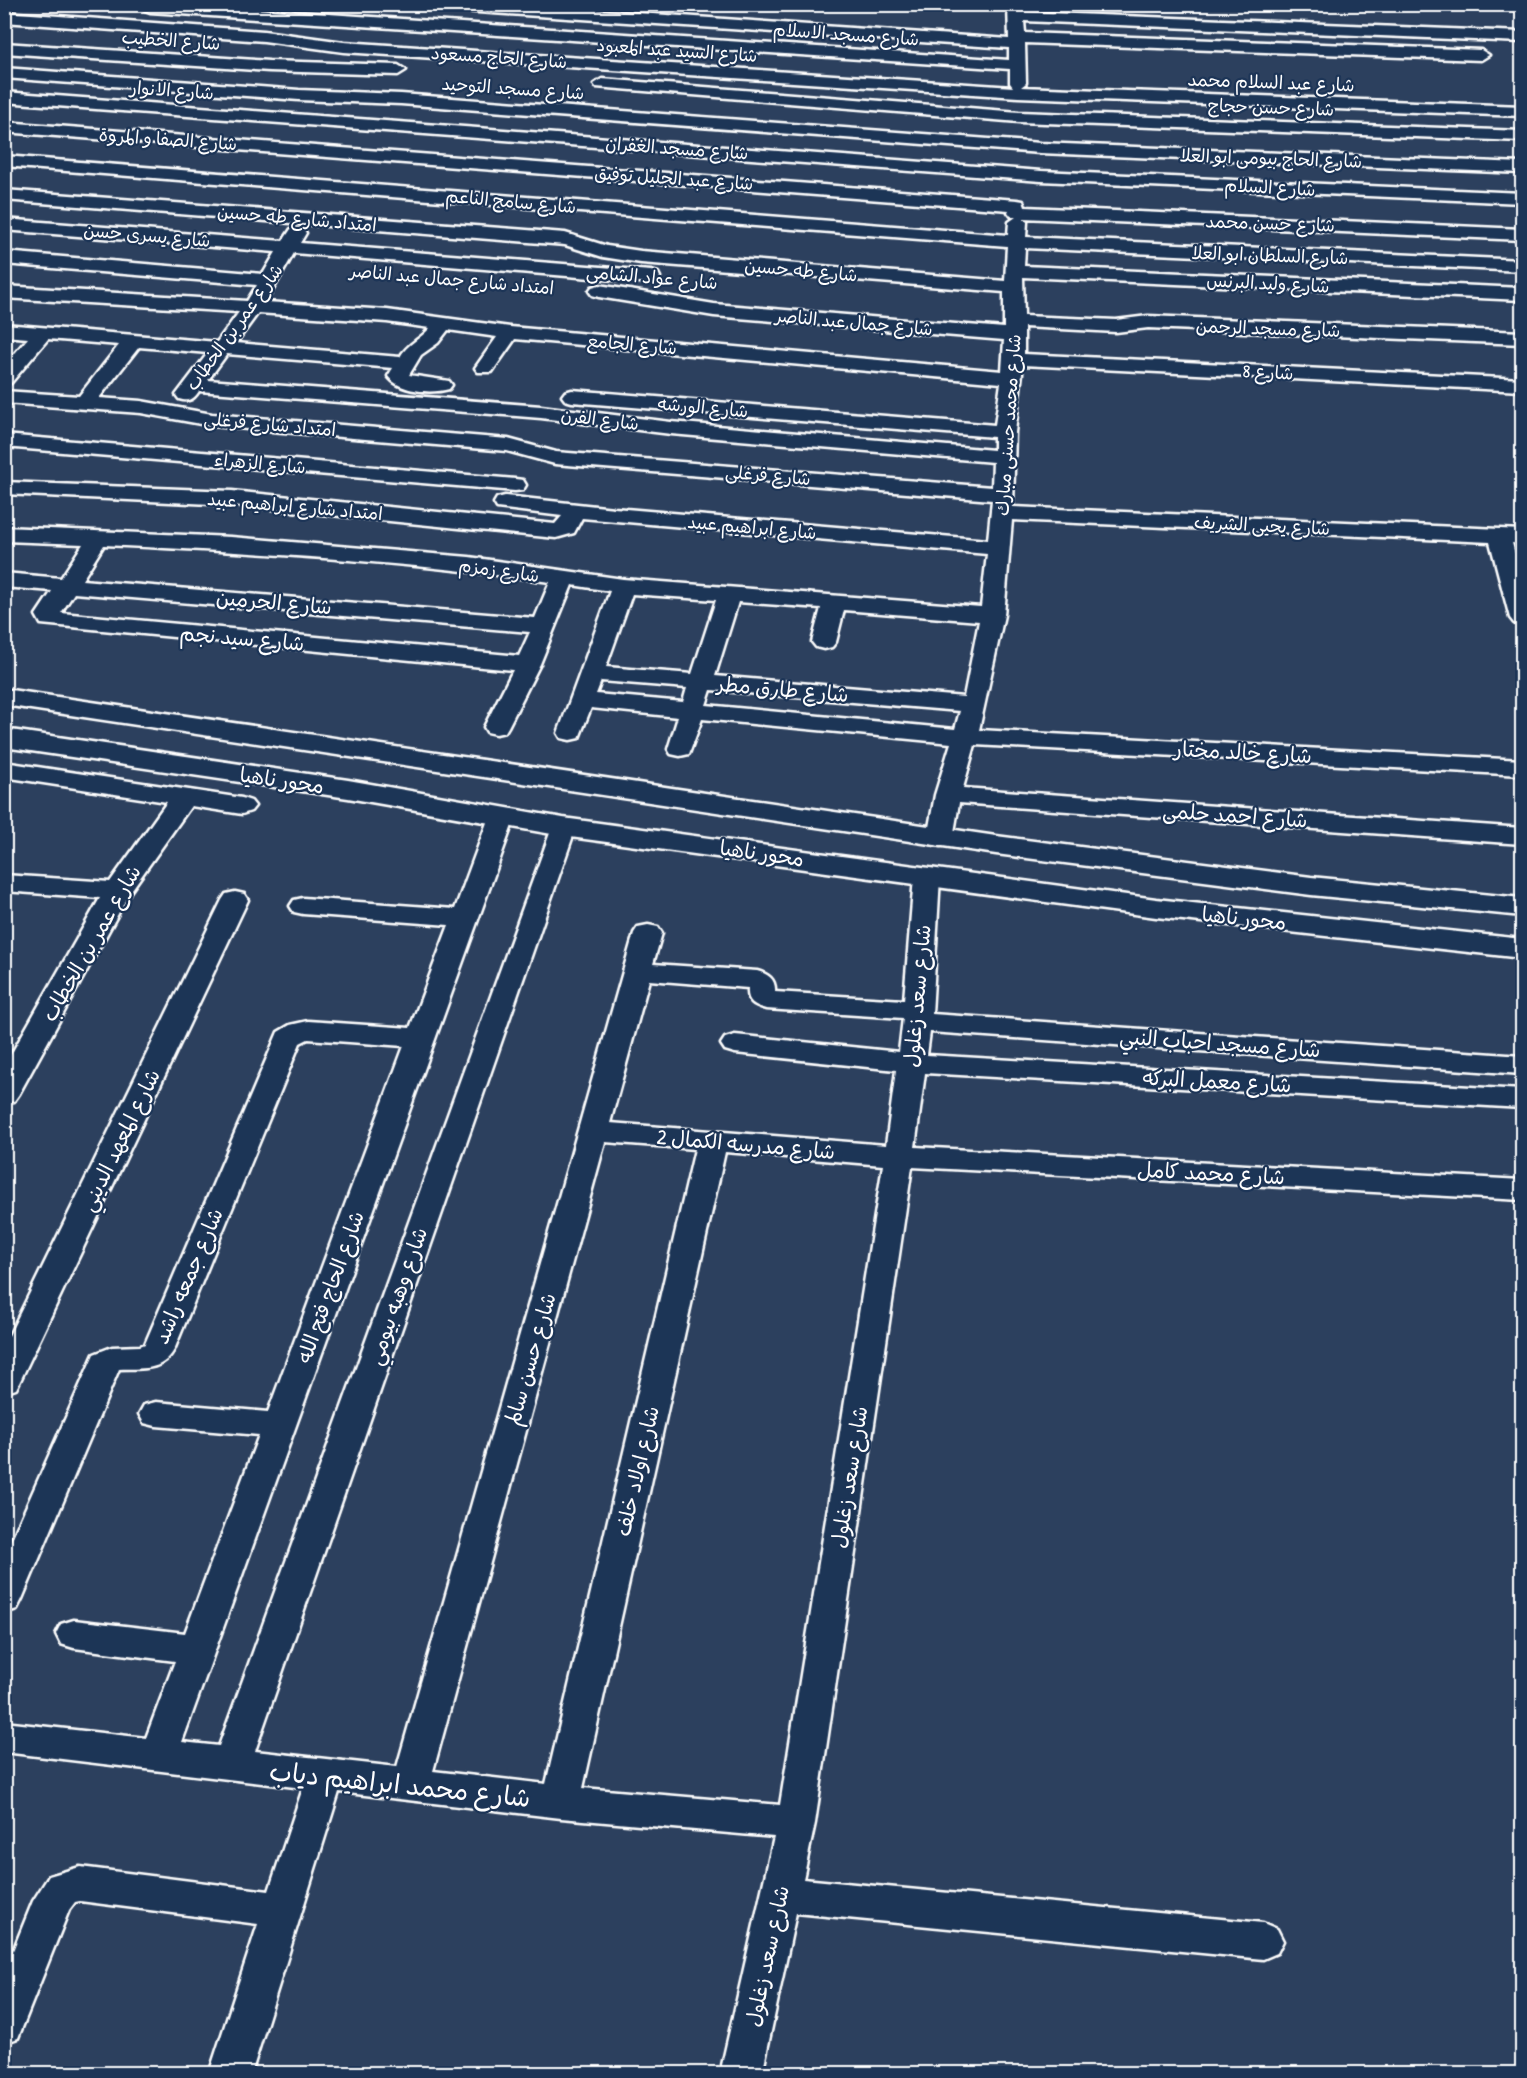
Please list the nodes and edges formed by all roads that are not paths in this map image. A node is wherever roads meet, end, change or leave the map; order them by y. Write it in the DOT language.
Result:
graph roads {
  1 [pos="360,4"];
  2 [pos="434,4"];
  3 [pos="1189,4"];
  4 [pos="132,6"];
  5 [pos="1016,10"];
  6 [pos="4,17"];
  7 [pos="348,20"];
  8 [pos="1167,22"];
  9 [pos="1522,37"];
  10 [pos="1018,41"];
  11 [pos="332,46"];
  12 [pos="4,48"];
  13 [pos="1499,56"];
  14 [pos="1018,65"];
  15 [pos="335,68"];
  16 [pos="413,71"];
  17 [pos="4,73"];
  18 [pos="589,83"];
  19 [pos="1018,92"];
  20 [pos="339,96"];
  21 [pos="4,97"];
  22 [pos="1522,111"];
  23 [pos="1019,117"];
  24 [pos="337,122"];
  25 [pos="4,127"];
  26 [pos="1522,136"];
  27 [pos="1019,146"];
  28 [pos="331,152"];
  29 [pos="4,161"];
  30 [pos="1522,168"];
  31 [pos="1017,174"];
  32 [pos="320,186"];
  33 [pos="4,195"];
  34 [pos="1522,198"];
  35 [pos="1017,209"];
  36 [pos="305,218"];
  37 [pos="4,224"];
  38 [pos="1522,234"];
  39 [pos="1018,240"];
  40 [pos="589,244"];
  41 [pos="290,247"];
  42 [pos="4,258"];
  43 [pos="1522,265"];
  44 [pos="275,273"];
  45 [pos="670,278"];
  46 [pos="4,292"];
  47 [pos="1522,294"];
  48 [pos="990,304"];
  49 [pos="1014,304"];
  50 [pos="253,307"];
  51 [pos="694,308"];
  52 [pos="443,324"];
  53 [pos="4,330"];
  54 [pos="510,333"];
  55 [pos="42,334"];
  56 [pos="1522,339"];
  57 [pos="134,341"];
  58 [pos="222,349"];
  59 [pos="486,368"];
  60 [pos="1013,368"];
  61 [pos="403,372"];
  62 [pos="4,379"];
  63 [pos="194,385"];
  64 [pos="1522,385"];
  65 [pos="4,397"];
  66 [pos="84,403"];
  67 [pos="171,414"];
  68 [pos="1005,432"];
  69 [pos="4,441"];
  70 [pos="534,454"];
  71 [pos="1005,457"];
  72 [pos="4,488"];
  73 [pos="510,494"];
  74 [pos="1003,504"];
  75 [pos="575,511"];
  76 [pos="491,525"];
  77 [pos="4,534"];
  78 [pos="1499,536"];
  79 [pos="1522,537"];
  80 [pos="97,539"];
  81 [pos="999,548"];
  82 [pos="564,579"];
  83 [pos="4,580"];
  84 [pos="68,584"];
  85 [pos="623,586"];
  86 [pos="1519,593"];
  87 [pos="729,595"];
  88 [pos="834,603"];
  89 [pos="992,615"];
  90 [pos="1522,618"];
  91 [pos="544,626"];
  92 [pos="824,642"];
  93 [pos="528,664"];
  94 [pos="592,673"];
  95 [pos="701,682"];
  96 [pos="4,697"];
  97 [pos="582,700"];
  98 [pos="974,705"];
  99 [pos="692,710"];
  100 [pos="496,727"];
  101 [pos="570,733"];
  102 [pos="963,737"];
  103 [pos="4,738"];
  104 [pos="680,748"];
  105 [pos="1522,768"];
  106 [pos="4,769"];
  107 [pos="948,795"];
  108 [pos="184,797"];
  109 [pos="242,806"];
  110 [pos="502,817"];
  111 [pos="563,827"];
  112 [pos="1522,836"];
  113 [pos="940,838"];
  114 [pos="927,877"];
  115 [pos="8,889"];
  116 [pos="117,891"];
  117 [pos="235,900"];
  118 [pos="303,906"];
  119 [pos="1522,907"];
  120 [pos="465,918"];
  121 [pos="648,933"];
  122 [pos="1522,949"];
  123 [pos="638,971"];
  124 [pos="918,1016"];
  125 [pos="422,1038"];
  126 [pos="735,1044"];
  127 [pos="912,1063"];
  128 [pos="1522,1065"];
  129 [pos="4,1094"];
  130 [pos="1522,1099"];
  131 [pos="593,1131"];
  132 [pos="712,1141"];
  133 [pos="899,1156"];
  134 [pos="1522,1190"];
  135 [pos="4,1381"];
  136 [pos="156,1414"];
  137 [pos="280,1425"];
  138 [pos="4,1599"];
  139 [pos="74,1634"];
  140 [pos="198,1649"];
  141 [pos="4,1737"];
  142 [pos="158,1756"];
  143 [pos="231,1765"];
  144 [pos="326,1774"];
  145 [pos="411,1784"];
  146 [pos="561,1802"];
  147 [pos="796,1823"];
  148 [pos="781,1894"];
  149 [pos="282,1910"];
  150 [pos="1263,1941"];
  151 [pos="4,2025"];
  152 [pos="230,2073"];
  153 [pos="741,2073"];
  1 -- 7 [label="street"];
  2 -- 10 [label="street"];
  3 -- 8 [label="street"];
  4 -- 7 [label="street, شارع مسجد الاسلام"];
  5 -- 8 [label="street"];
  5 -- 10 [label="street, شارع محمد حسنى مبارك"];
  6 -- 11 [label="street, شارع السيد عبد المعبود"];
  7 -- 11 [label="street"];
  7 -- 14 [label="street, شارع مسجد الاسلام"];
  8 -- 9 [label="street"];
  10 -- 13 [label="street"];
  10 -- 14 [label="street, شارع محمد حسنى مبارك"];
  11 -- 15 [label="street, شارع عمر بن الخطاب"];
  11 -- 19 [label="street, شارع السيد عبد المعبود"];
  12 -- 15 [label="street, شارع الخطيب"];
  14 -- 19 [label="street, شارع محمد حسنى مبارك"];
  15 -- 16 [label="street, شارع الحاج مسعود"];
  15 -- 20 [label="street, شارع عمر بن الخطاب"];
  17 -- 20 [label="street, شارع مسجد التوحيد"];
  18 -- 23 [label="street, شارع الحاج مسعود"];
  19 -- 22 [label="street, شارع عبد السلام محمد"];
  19 -- 23 [label="street, شارع محمد حسنى مبارك"];
  20 -- 24 [label="street, شارع عمر بن الخطاب"];
  20 -- 27 [label="street, شارع مسجد التوحيد"];
  21 -- 24 [label="street, شارع الانوار"];
  23 -- 26 [label="street, شارع حسن حجاج"];
  23 -- 27 [label="street, شارع محمد حسنى مبارك"];
  24 -- 28 [label="street, شارع عمر بن الخطاب"];
  24 -- 31 [label="street, شارع مسجد الغفران"];
  25 -- 28 [label="street, شارع الصفا و المروة"];
  27 -- 30 [label="street, شارع الحاج بيومى ابو العلا"];
  27 -- 31 [label="street, شارع محمد حسنى مبارك"];
  28 -- 32 [label="street, شارع عمر بن الخطاب"];
  28 -- 35 [label="street, شارع عبد الجليل توفيق"];
  29 -- 32 [label="street, شارع سامح الناعم"];
  31 -- 34 [label="street, شارع السلام"];
  31 -- 35 [label="street, شارع محمد حسنى مبارك"];
  32 -- 36 [label="street, شارع عمر بن الخطاب"];
  32 -- 39 [label="street, شارع سامح الناعم"];
  33 -- 36 [label="street, امتداد شارع طه حسين"];
  35 -- 38 [label="street, شارع حسن محمد"];
  35 -- 39 [label="street, شارع محمد حسنى مبارك"];
  36 -- 40 [label="street, امتداد شارع طه حسين"];
  36 -- 41 [label="street, شارع عمر بن الخطاب"];
  37 -- 41 [label="street, شارع يسرى حسن"];
  39 -- 43 [label="street, شارع السلطان ابو العلا"];
  39 -- 49 [label="street, شارع محمد حسنى مبارك"];
  40 -- 49 [label="street, شارع طه حسين"];
  41 -- 44 [label="street, شارع عمر بن الخطاب"];
  41 -- 45 [label="street, شارع عواد الشامى"];
  42 -- 44 [label="street, امتداد شارع جمال عبد الناصر"];
  44 -- 50 [label="street, شارع عمر بن الخطاب"];
  44 -- 51 [label="street, امتداد شارع جمال عبد الناصر"];
  46 -- 50 [label="street, شارع الجامع"];
  47 -- 49 [label="street, شارع وليد البرنس"];
  48 -- 49 [label="street"];
  49 -- 51 [label="street, شارع جمال عبد الناصر"];
  49 -- 56 [label="street, شارع مسجد الرحمن"];
  49 -- 60 [label="street, شارع محمد حسنى مبارك"];
  50 -- 52 [label="street, شارع الجامع"];
  50 -- 58 [label="street, شارع عمر بن الخطاب"];
  52 -- 54 [label="street, شارع الجامع"];
  52 -- 61 [label="street"];
  53 -- 55 [label="street, شارع الورشه"];
  54 -- 59 [label="street"];
  54 -- 60 [label="street, شارع الجامع"];
  55 -- 57 [label="street, شارع الورشه"];
  55 -- 62 [label="street"];
  57 -- 58 [label="street, شارع الورشه"];
  57 -- 66 [label="street"];
  58 -- 61 [label="street, شارع الورشه"];
  58 -- 63 [label="street, شارع عمر بن الخطاب"];
  60 -- 64 [label="street, شارع 8"];
  60 -- 68 [label="street, شارع محمد حسنى مبارك"];
  61 -- 68 [label="street, شارع الورشه"];
  63 -- 67 [label="street, شارع عمر بن الخطاب"];
  63 -- 71 [label="street, شارع الفرن"];
  65 -- 66 [label="street, امتداد شارع فرغلى"];
  66 -- 67 [label="street, امتداد شارع فرغلى"];
  67 -- 70 [label="street, امتداد شارع فرغلى"];
  68 -- 71 [label="street, شارع محمد حسنى مبارك"];
  69 -- 73 [label="street, شارع الزهراء"];
  70 -- 73 [label="street"];
  70 -- 74 [label="street, شارع فرغلى"];
  71 -- 74 [label="street, شارع محمد حسنى مبارك"];
  72 -- 76 [label="street, امتداد شارع ابراهيم عبيد"];
  73 -- 75 [label="street, شارع ابراهيم عبيد"];
  73 -- 76 [label="street"];
  74 -- 78 [label="street, شارع يحيى الشريف"];
  74 -- 81 [label="street, شارع محمد حسنى مبارك"];
  75 -- 76 [label="street, امتداد شارع ابراهيم عبيد"];
  75 -- 81 [label="street, شارع ابراهيم عبيد"];
  77 -- 80 [label="street, شارع زمزم"];
  78 -- 79 [label="street, شارع يحيى الشريف"];
  78 -- 86 [label="street"];
  80 -- 82 [label="street, شارع زمزم"];
  80 -- 84 [label="street, شارع سيد نجم"];
  81 -- 89 [label="street, شارع محمد حسنى مبارك"];
  82 -- 85 [label="street, شارع زمزم"];
  82 -- 91 [label="street"];
  83 -- 84 [label="street, شارع الحرمين"];
  84 -- 91 [label="street, شارع الحرمين"];
  84 -- 93 [label="street, شارع سيد نجم"];
  85 -- 87 [label="street, شارع زمزم"];
  85 -- 94 [label="street"];
  86 -- 90 [label="street"];
  87 -- 88 [label="street, شارع زمزم"];
  87 -- 95 [label="street"];
  88 -- 89 [label="street, شارع زمزم"];
  88 -- 92 [label="street"];
  89 -- 98 [label="street, شارع محمد حسنى مبارك"];
  91 -- 93 [label="street"];
  93 -- 100 [label="street"];
  94 -- 95 [label="street, شارع طارق مطر"];
  94 -- 97 [label="street"];
  95 -- 98 [label="street, شارع طارق مطر"];
  95 -- 99 [label="street"];
  96 -- 113 [label="main road, محور ناهيا"];
  97 -- 99 [label="street, شارع خالد مختار"];
  97 -- 101 [label="street"];
  98 -- 102 [label="street, شارع محمد حسنى مبارك"];
  99 -- 102 [label="street, شارع خالد مختار"];
  99 -- 104 [label="street"];
  102 -- 105 [label="street, شارع خالد مختار"];
  102 -- 107 [label="street, شارع محمد حسنى مبارك"];
  103 -- 110 [label="main road, محور ناهيا"];
  106 -- 108 [label="street"];
  107 -- 112 [label="street, شارع احمد حلمى"];
  107 -- 113 [label="street, شارع محمد حسنى مبارك"];
  108 -- 109 [label="street"];
  108 -- 116 [label="street, شارع عمر بن الخطاب"];
  110 -- 111 [label="main road, محور ناهيا"];
  110 -- 120 [label="street, شارع الحاج فتح الله"];
  111 -- 114 [label="main road, محور ناهيا"];
  111 -- 143 [label="street, شارع وهبه بيومي"];
  113 -- 114 [label="main road"];
  113 -- 119 [label="main road, محور ناهيا"];
  114 -- 122 [label="main road, محور ناهيا"];
  114 -- 124 [label="street, شارع سعد زغلول"];
  115 -- 116 [label="street"];
  116 -- 129 [label="street, شارع عمر بن الخطاب"];
  117 -- 135 [label="street, شارع المعهد الديني"];
  118 -- 120 [label="street"];
  120 -- 125 [label="street, شارع الحاج فتح الله"];
  121 -- 123 [label="street, شارع حسن سالم"];
  123 -- 124 [label="street, شارع مسجد احباب النبي"];
  123 -- 131 [label="street, شارع حسن سالم"];
  124 -- 127 [label="street, شارع سعد زغلول"];
  124 -- 128 [label="street, شارع مسجد احباب النبي"];
  125 -- 137 [label="street, شارع الحاج فتح الله"];
  125 -- 138 [label="street, شارع جمعه راشد"];
  126 -- 127 [label="street, شارع معمل البركه"];
  127 -- 130 [label="street, شارع معمل البركه"];
  127 -- 133 [label="street, شارع سعد زغلول"];
  131 -- 132 [label="street, شارع مدرسه الكمال 2"];
  131 -- 145 [label="street, شارع حسن سالم"];
  132 -- 133 [label="street, شارع مدرسه الكمال 2"];
  132 -- 146 [label="street, شارع اولاد خلف"];
  133 -- 134 [label="street, شارع محمد كامل"];
  133 -- 147 [label="street, شارع سعد زغلول"];
  136 -- 137 [label="street"];
  137 -- 140 [label="street, شارع الحاج فتح الله"];
  139 -- 140 [label="street"];
  140 -- 142 [label="street, شارع الحاج فتح الله"];
  141 -- 142 [label="street, شارع محمد ابراهيم دياب"];
  142 -- 143 [label="street, شارع محمد ابراهيم دياب"];
  143 -- 144 [label="street, شارع محمد ابراهيم دياب"];
  144 -- 145 [label="street, شارع محمد ابراهيم دياب"];
  144 -- 149 [label="street"];
  145 -- 146 [label="street, شارع محمد ابراهيم دياب"];
  146 -- 147 [label="street, شارع محمد ابراهيم دياب"];
  147 -- 148 [label="street, شارع سعد زغلول"];
  148 -- 150 [label="street"];
  148 -- 153 [label="street, شارع سعد زغلول"];
  149 -- 151 [label="street"];
  149 -- 152 [label="street"];
}
